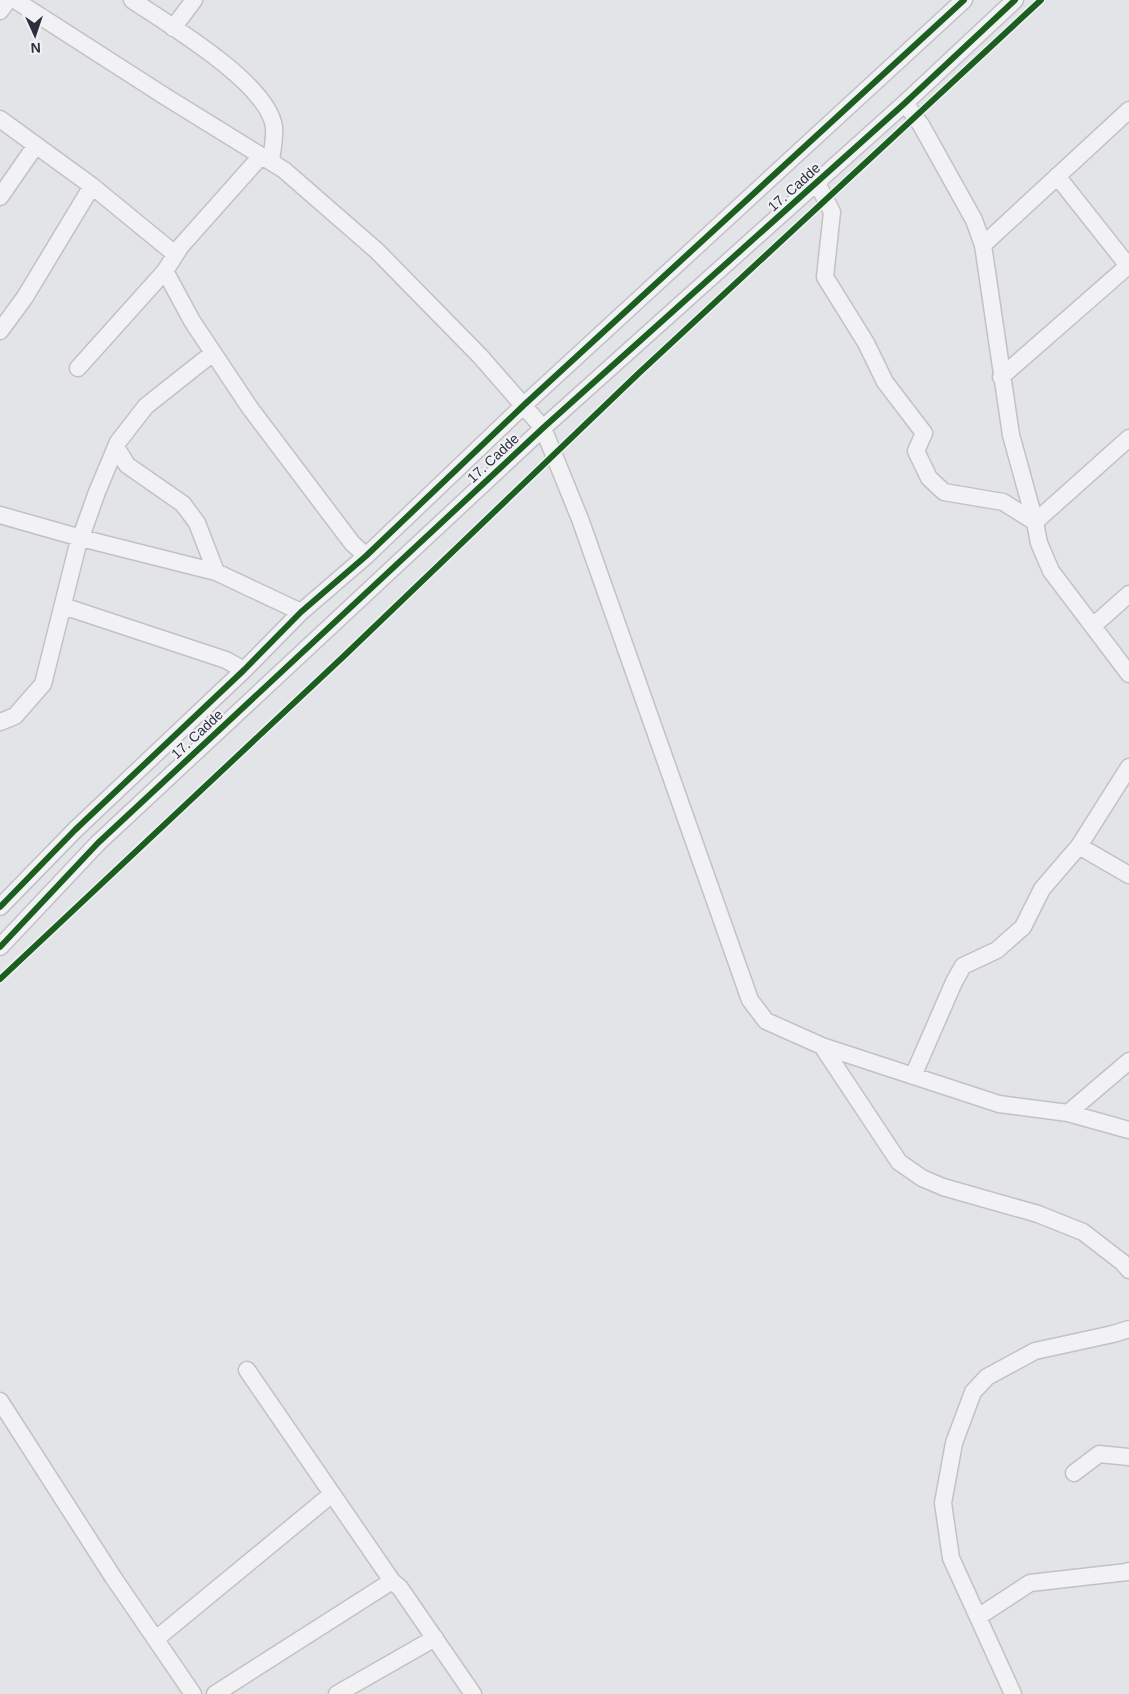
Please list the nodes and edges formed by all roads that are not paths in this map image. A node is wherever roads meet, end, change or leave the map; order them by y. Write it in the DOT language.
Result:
graph roads {
  1 [pos="8,0"];
  2 [pos="15,0"];
  3 [pos="132,0"];
  4 [pos="194,0"];
  5 [pos="964,0"];
  6 [pos="1015,0"];
  7 [pos="0,11"];
  8 [pos="173,28"];
  9 [pos="905,103"];
  10 [pos="1129,110"];
  11 [pos="0,119"];
  12 [pos="36,145"];
  13 [pos="266,159"];
  14 [pos="1057,176"];
  15 [pos="817,182"];
  16 [pos="92,186"];
  17 [pos="0,197"];
  18 [pos="983,245"];
  19 [pos="176,254"];
  20 [pos="1129,266"];
  21 [pos="164,271"];
  22 [pos="0,331"];
  23 [pos="213,353"];
  24 [pos="78,368"];
  25 [pos="1001,377"];
  26 [pos="524,405"];
  27 [pos="543,428"];
  28 [pos="1129,438"];
  29 [pos="116,447"];
  30 [pos="0,515"];
  31 [pos="1036,522"];
  32 [pos="81,538"];
  33 [pos="366,556"];
  34 [pos="216,572"];
  35 [pos="1129,594"];
  36 [pos="63,606"];
  37 [pos="301,612"];
  38 [pos="1093,626"];
  39 [pos="244,670"];
  40 [pos="1129,674"];
  41 [pos="0,722"];
  42 [pos="1129,767"];
  43 [pos="1079,846"];
  44 [pos="1129,875"];
  45 [pos="0,907"];
  46 [pos="0,947"];
  47 [pos="822,1046"];
  48 [pos="1129,1061"];
  49 [pos="913,1076"];
  50 [pos="1068,1113"];
  51 [pos="1129,1130"];
  52 [pos="1129,1270"];
  53 [pos="1129,1329"];
  54 [pos="247,1370"];
  55 [pos="0,1401"];
  56 [pos="1129,1457"];
  57 [pos="1074,1473"];
  58 [pos="332,1494"];
  59 [pos="1129,1571"];
  60 [pos="392,1581"];
  61 [pos="978,1617"];
  62 [pos="435,1638"];
  63 [pos="156,1639"];
  64 [pos="193,1694"];
  65 [pos="215,1694"];
  66 [pos="337,1694"];
  67 [pos="473,1694"];
  68 [pos="1013,1694"];
  1 -- 7 [label="street"];
  2 -- 13 [label="street"];
  3 -- 8 [label="street"];
  4 -- 8 [label="street"];
  5 -- 26 [label="street, 17. Cadde"];
  6 -- 9 [label="street, 17. Cadde"];
  8 -- 13 [label="street"];
  9 -- 15 [label="street, 17. Cadde"];
  9 -- 18 [label="street"];
  10 -- 14 [label="street"];
  11 -- 12 [label="street"];
  12 -- 16 [label="street"];
  12 -- 17 [label="street"];
  13 -- 19 [label="street"];
  13 -- 26 [label="street"];
  14 -- 18 [label="street"];
  14 -- 20 [label="street"];
  15 -- 27 [label="street, 17. Cadde"];
  15 -- 31 [label="street"];
  16 -- 19 [label="street"];
  16 -- 22 [label="street"];
  18 -- 25 [label="street"];
  19 -- 21 [label="street"];
  20 -- 25 [label="street"];
  21 -- 23 [label="street"];
  21 -- 24 [label="street"];
  23 -- 29 [label="street"];
  23 -- 33 [label="street"];
  25 -- 31 [label="street"];
  26 -- 27 [label="street"];
  26 -- 33 [label="street, 17. Cadde"];
  27 -- 46 [label="street, 17. Cadde"];
  27 -- 47 [label="street"];
  28 -- 31 [label="street"];
  29 -- 32 [label="street"];
  29 -- 34 [label="street"];
  30 -- 32 [label="street"];
  31 -- 38 [label="street"];
  32 -- 34 [label="street"];
  32 -- 36 [label="street"];
  33 -- 37 [label="street, 17. Cadde"];
  34 -- 37 [label="street"];
  35 -- 38 [label="street"];
  36 -- 39 [label="street"];
  36 -- 41 [label="street"];
  37 -- 39 [label="street, 17. Cadde"];
  38 -- 40 [label="street"];
  39 -- 45 [label="street, 17. Cadde"];
  42 -- 43 [label="street"];
  43 -- 44 [label="street"];
  43 -- 49 [label="street"];
  47 -- 49 [label="street"];
  47 -- 52 [label="street"];
  48 -- 50 [label="street"];
  49 -- 50 [label="street"];
  50 -- 51 [label="street"];
  53 -- 61 [label="street"];
  54 -- 58 [label="street"];
  55 -- 63 [label="street"];
  56 -- 57 [label="street"];
  58 -- 60 [label="street"];
  58 -- 63 [label="street"];
  59 -- 61 [label="street"];
  60 -- 62 [label="street"];
  60 -- 65 [label="street"];
  61 -- 68 [label="street"];
  62 -- 66 [label="street"];
  62 -- 67 [label="street"];
  63 -- 64 [label="street"];
}
